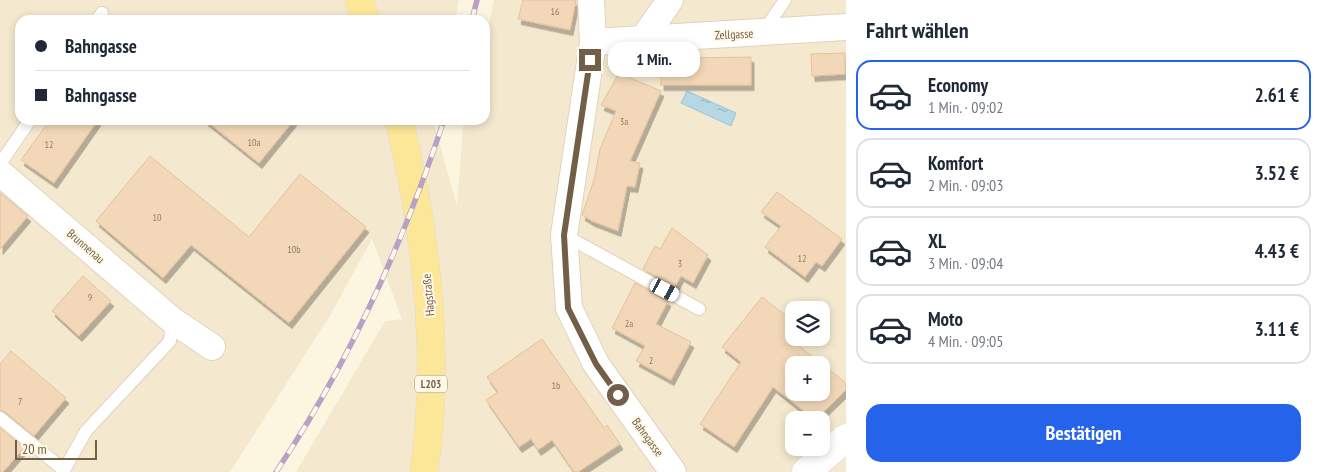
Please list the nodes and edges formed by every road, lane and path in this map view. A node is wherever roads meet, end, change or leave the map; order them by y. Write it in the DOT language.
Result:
graph roads {
  1 [pos="359,0"];
  2 [pos="592,0"];
  3 [pos="670,0"];
  4 [pos="785,0"];
  5 [pos="364,15"];
  6 [pos="846,28"];
  7 [pos="764,32"];
  8 [pos="644,39"];
  9 [pos="593,42"];
  10 [pos="27,125"];
  11 [pos="400,125"];
  12 [pos="0,164"];
  13 [pos="0,173"];
  14 [pos="564,235"];
  15 [pos="699,309"];
  16 [pos="172,320"];
  17 [pos="212,347"];
  18 [pos="0,418"];
  19 [pos="846,438"];
  20 [pos="63,471"];
  21 [pos="424,472"];
  22 [pos="673,472"];
  23 [pos="806,472"];
  1 -- 5 [label="main road"];
  2 -- 9 [label="street, Bahngasse"];
  3 -- 8 [label="street"];
  4 -- 7 [label="lane"];
  6 -- 7 [label="street, Zellgasse"];
  7 -- 8 [label="street, Zellgasse"];
  8 -- 9 [label="street, Zellgasse"];
  9 -- 14 [label="street, Bahngasse"];
  10 -- 12 [label="lane"];
  11 -- 21 [label="main road, Hagstraße / L203"];
  13 -- 16 [label="street, Brunnenau"];
  14 -- 15 [label="lane"];
  14 -- 22 [label="street, Bahngasse"];
  16 -- 17 [label="street, Brunnenau"];
  16 -- 20 [label="lane"];
  18 -- 20 [label="lane"];
  19 -- 23 [label="main road"];
}
